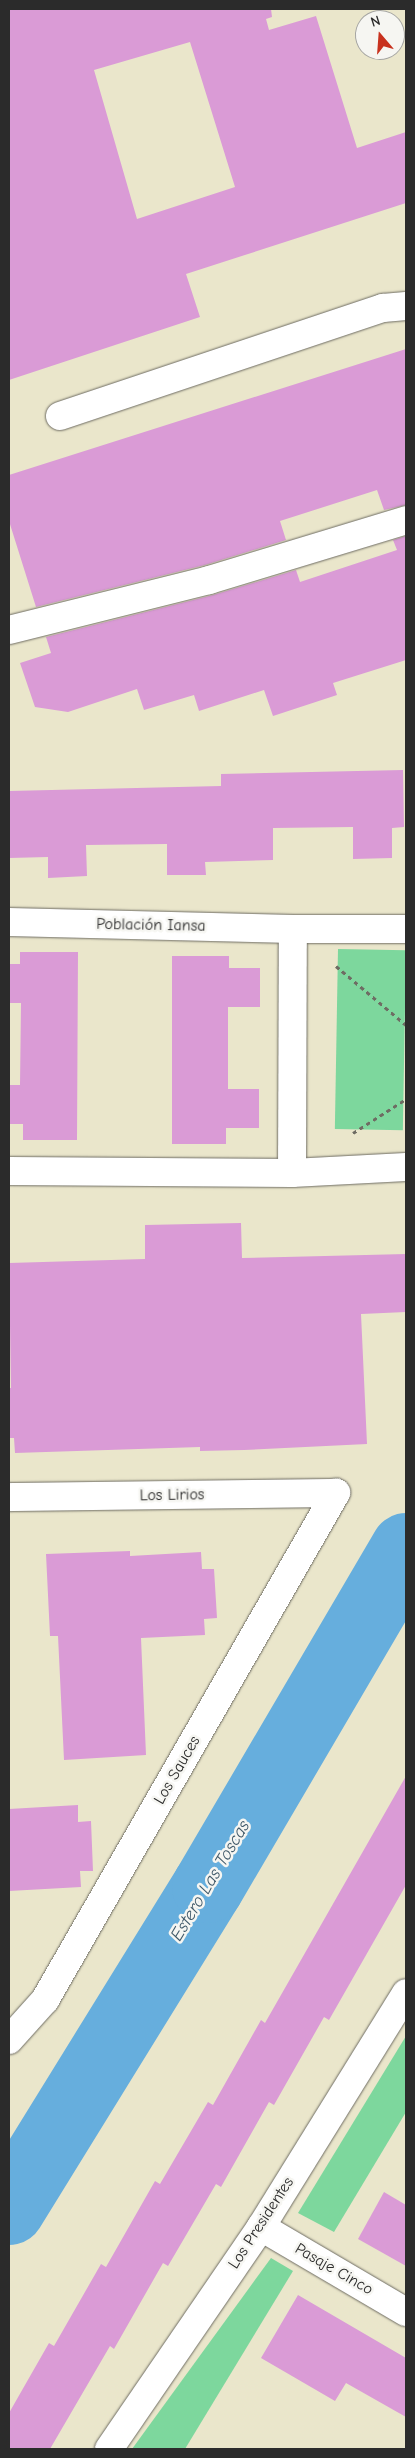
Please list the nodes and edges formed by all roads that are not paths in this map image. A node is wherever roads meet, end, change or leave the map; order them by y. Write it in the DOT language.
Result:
graph roads {
  1 [pos="406,306"];
  2 [pos="60,416"];
  3 [pos="406,520"];
  4 [pos="9,630"];
  5 [pos="9,922"];
  6 [pos="293,929"];
  7 [pos="406,929"];
  8 [pos="406,1167"];
  9 [pos="9,1171"];
  10 [pos="292,1173"];
  11 [pos="336,1493"];
  12 [pos="9,1497"];
  13 [pos="406,1993"];
  14 [pos="9,2040"];
  15 [pos="261,2227"];
  16 [pos="406,2312"];
  17 [pos="109,2449"];
  1 -- 2 [label="street"];
  3 -- 4 [label="street"];
  5 -- 6 [label="street, Población Iansa"];
  6 -- 7 [label="street, Población Iansa"];
  6 -- 10 [label="street"];
  8 -- 10 [label="street"];
  9 -- 10 [label="street"];
  11 -- 12 [label="street, Los Lirios"];
  11 -- 14 [label="street, Los Sauces"];
  13 -- 15 [label="street, Los Presidentes"];
  15 -- 16 [label="street, Pasaje Cinco"];
  15 -- 17 [label="street, Los Presidentes"];
}
